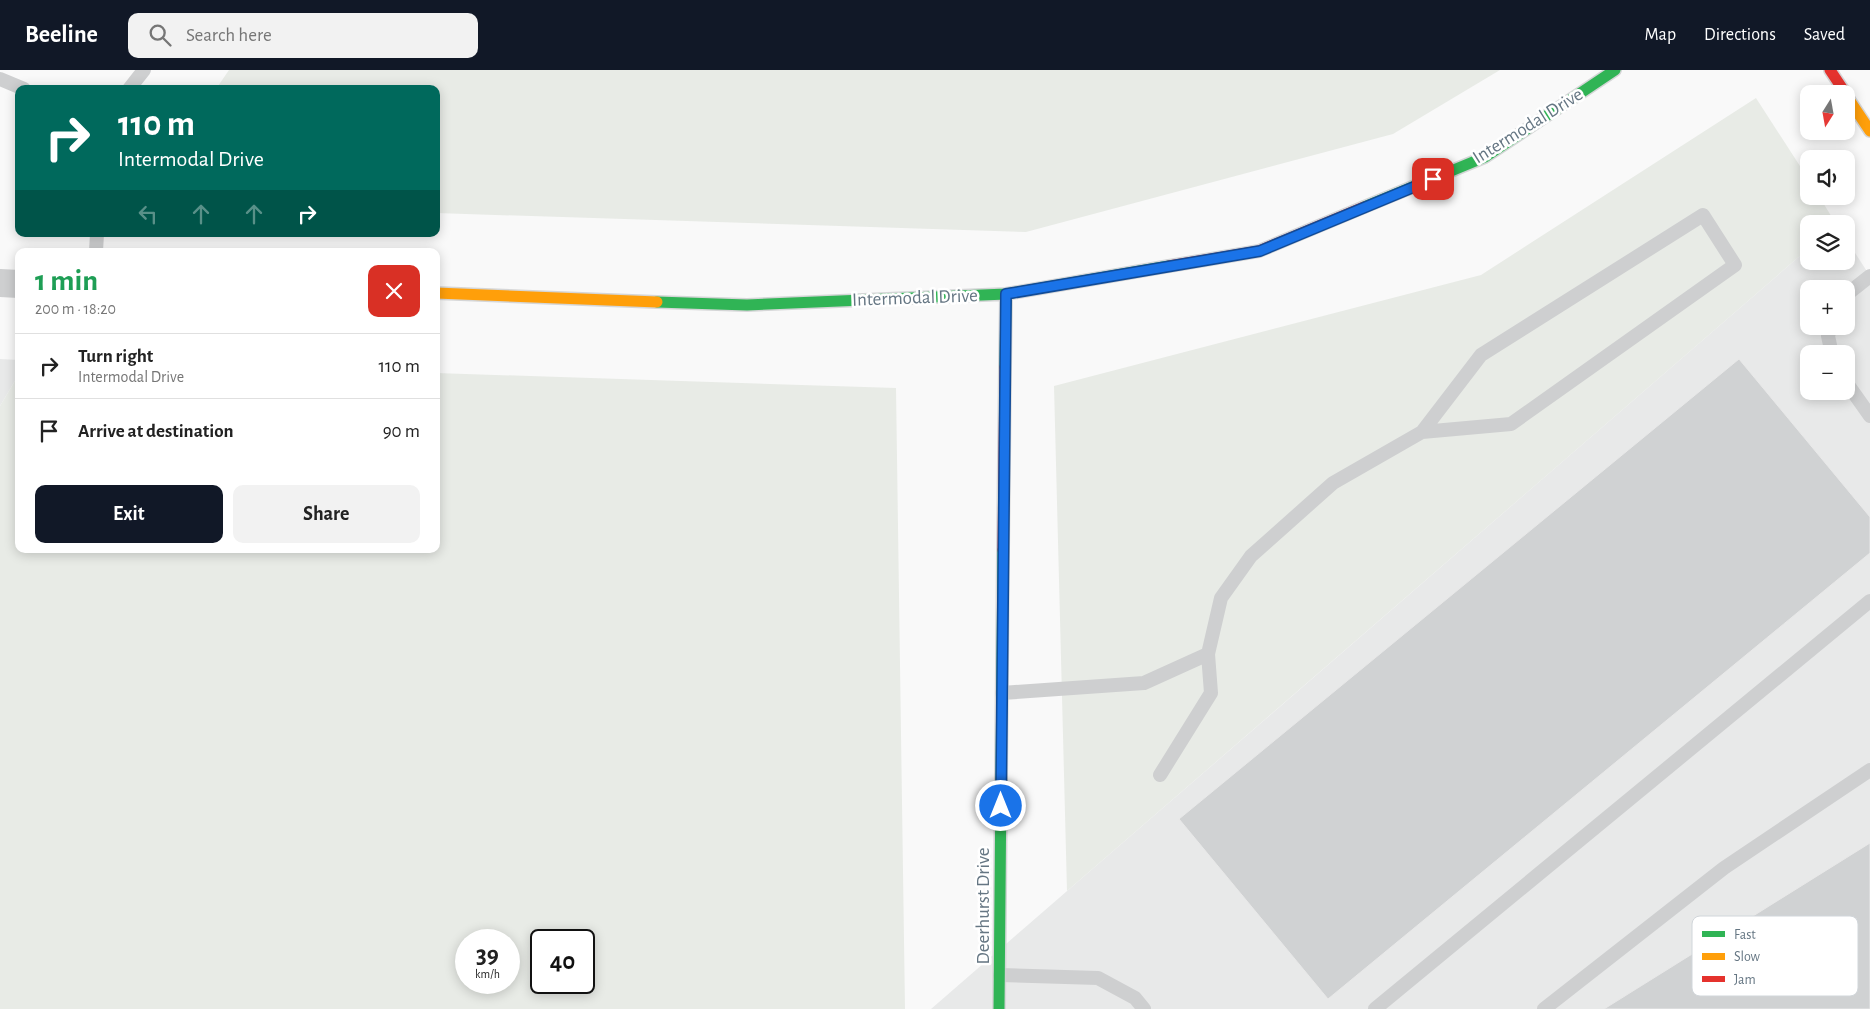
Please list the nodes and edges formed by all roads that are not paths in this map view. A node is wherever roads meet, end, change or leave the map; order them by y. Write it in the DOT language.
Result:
graph roads {
  1 [pos="144,70"];
  2 [pos="1616,70"];
  3 [pos="1830,70"];
  4 [pos="0,79"];
  5 [pos="15,85"];
  6 [pos="132,85"];
  7 [pos="1840,85"];
  8 [pos="1855,108"];
  9 [pos="1870,131"];
  10 [pos="1870,276"];
  11 [pos="0,283"];
  12 [pos="15,284"];
  13 [pos="1855,288"];
  14 [pos="440,293"];
  15 [pos="1006,294"];
  16 [pos="1855,395"];
  17 [pos="1870,416"];
  18 [pos="1422,432"];
  19 [pos="1870,601"];
  20 [pos="1208,654"];
  21 [pos="1002,693"];
  22 [pos="1870,770"];
  23 [pos="1160,775"];
  24 [pos="1000,975"];
  25 [pos="999,1009"];
  26 [pos="1144,1009"];
  27 [pos="1375,1009"];
  28 [pos="1544,1009"];
  1 -- 6 [label="lane"];
  2 -- 15 [label="street, Intermodal Drive"];
  3 -- 7 [label="street"];
  4 -- 5 [label="lane"];
  8 -- 9 [label="street"];
  10 -- 13 [label="lane"];
  11 -- 12 [label="street"];
  14 -- 15 [label="street, Intermodal Drive"];
  15 -- 21 [label="street, Deerhurst Drive"];
  16 -- 17 [label="lane"];
  18 -- 18 [label="lane"];
  18 -- 20 [label="lane"];
  19 -- 27 [label="lane"];
  20 -- 21 [label="lane"];
  20 -- 23 [label="lane"];
  21 -- 24 [label="street, Deerhurst Drive"];
  22 -- 28 [label="lane"];
  24 -- 25 [label="street, Deerhurst Drive"];
  24 -- 26 [label="lane"];
}
